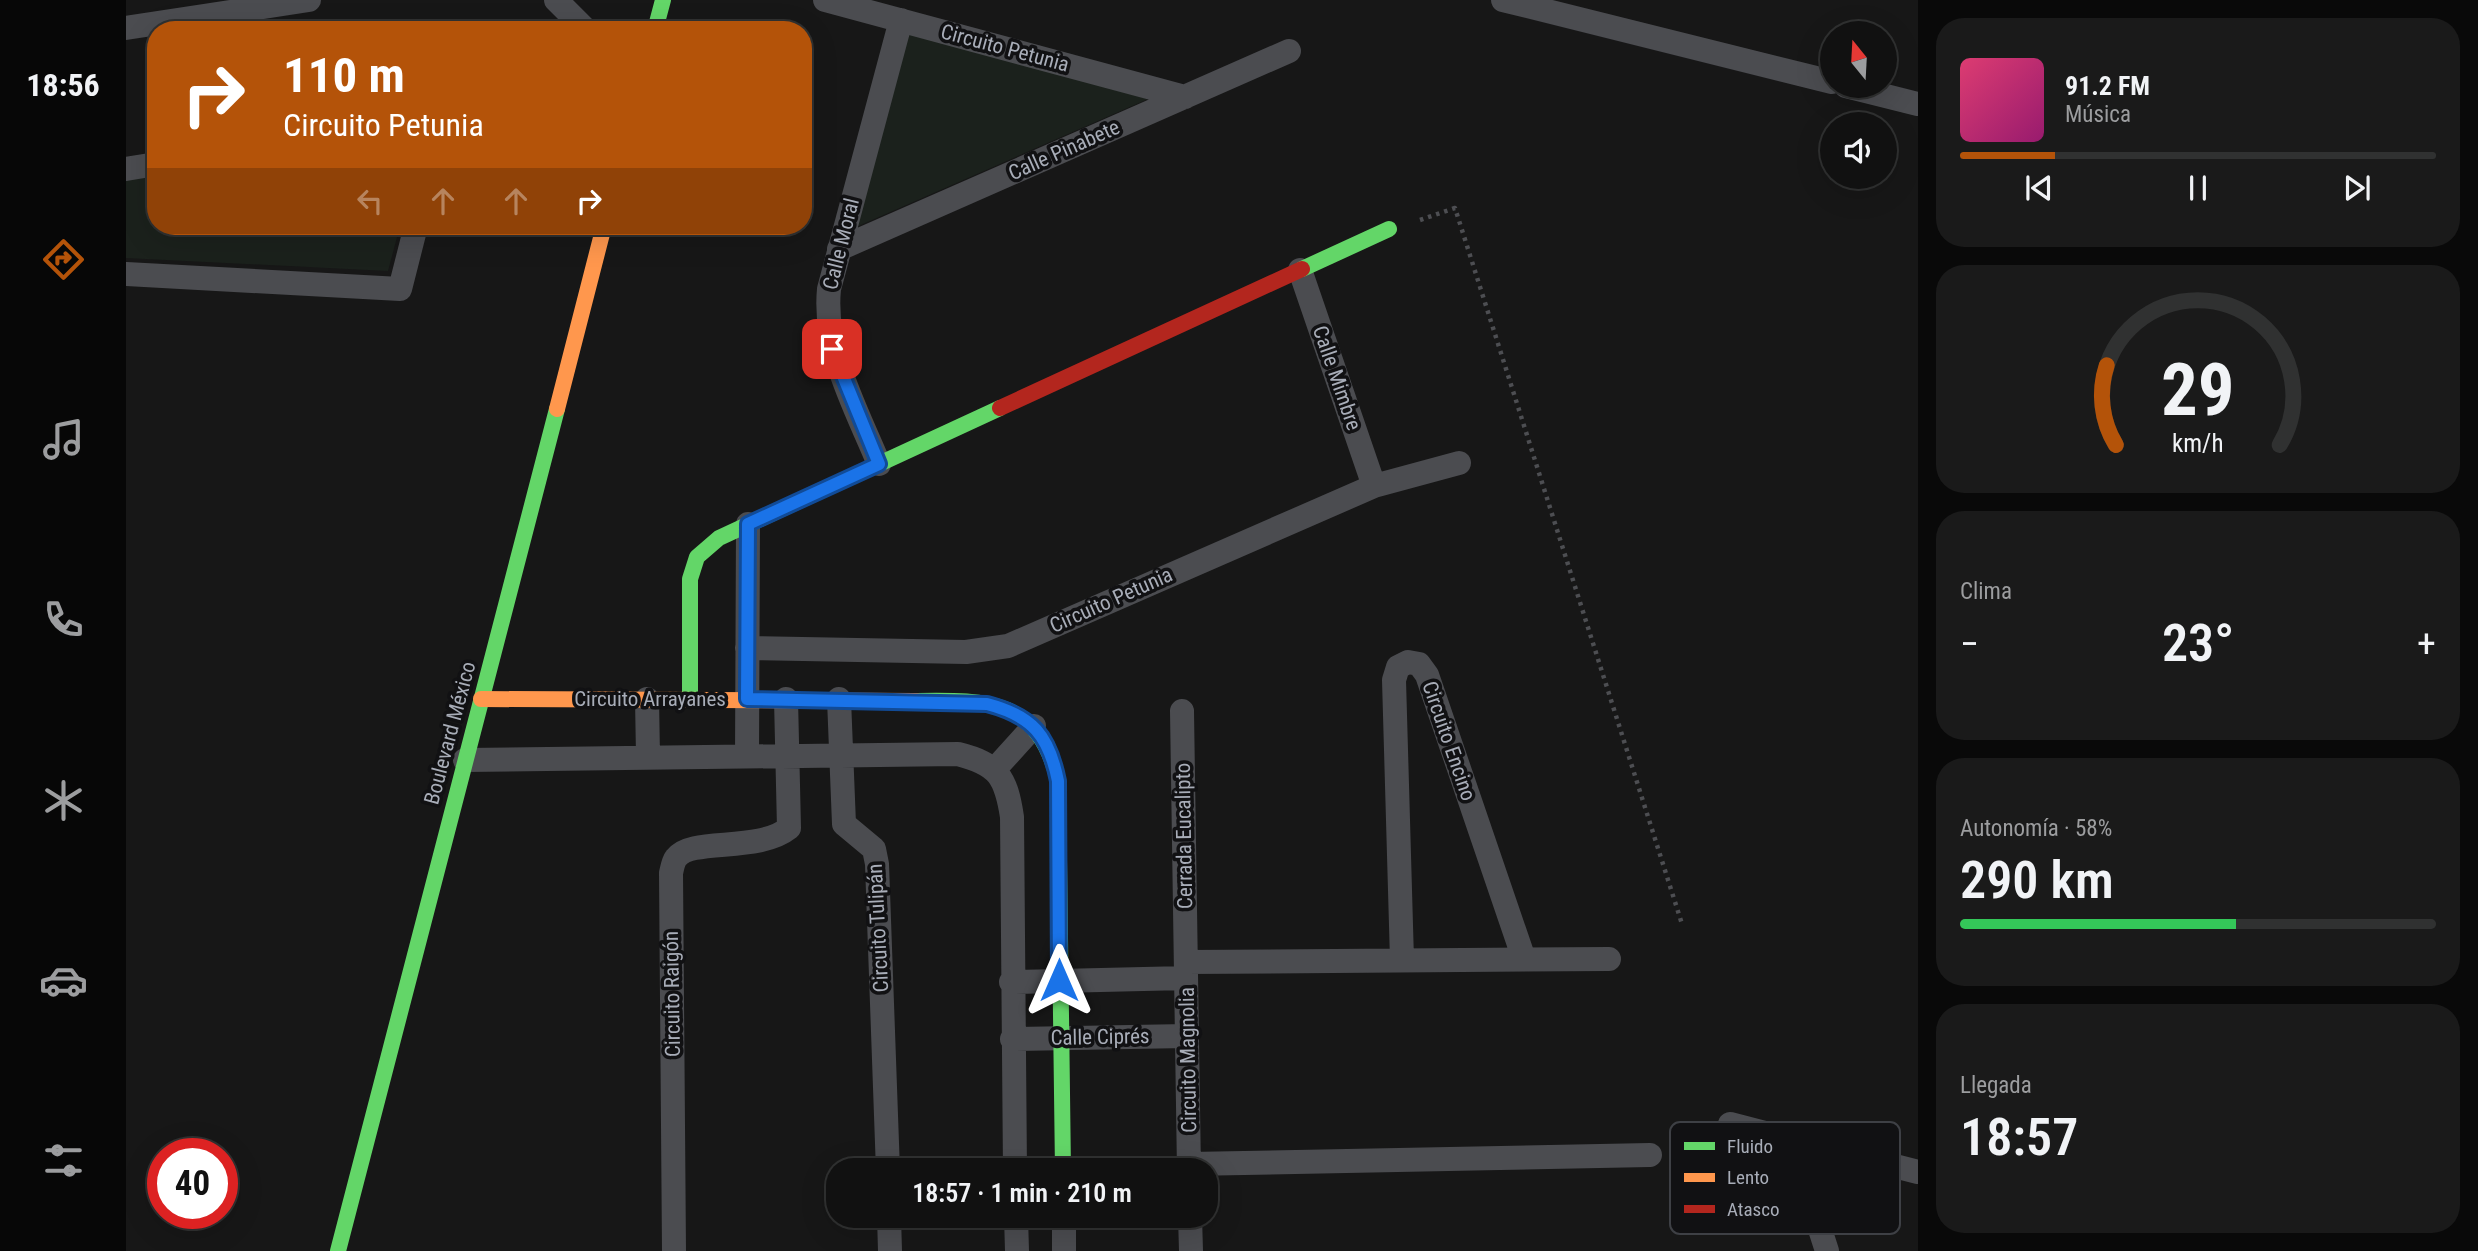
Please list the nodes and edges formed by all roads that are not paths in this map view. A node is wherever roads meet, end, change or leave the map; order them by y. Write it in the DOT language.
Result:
graph roads {
  1 [pos="308,0"];
  2 [pos="556,0"];
  3 [pos="663,0"];
  4 [pos="825,0"];
  5 [pos="1503,0"];
  6 [pos="901,20"];
  7 [pos="172,21"];
  8 [pos="577,21"];
  9 [pos="657,21"];
  10 [pos="147,25"];
  11 [pos="126,28"];
  12 [pos="1289,51"];
  13 [pos="1820,79"];
  14 [pos="1185,97"];
  15 [pos="1894,98"];
  16 [pos="1918,104"];
  17 [pos="147,166"];
  18 [pos="126,169"];
  19 [pos="1389,229"];
  20 [pos="414,235"];
  21 [pos="602,235"];
  22 [pos="839,248"];
  23 [pos="1300,271"];
  24 [pos="126,274"];
  25 [pos="1459,463"];
  26 [pos="879,464"];
  27 [pos="1374,486"];
  28 [pos="748,524"];
  29 [pos="747,648"];
  30 [pos="690,698"];
  31 [pos="481,699"];
  32 [pos="647,699"];
  33 [pos="747,699"];
  34 [pos="786,699"];
  35 [pos="839,699"];
  36 [pos="1182,711"];
  37 [pos="1034,726"];
  38 [pos="839,753"];
  39 [pos="785,754"];
  40 [pos="648,756"];
  41 [pos="747,756"];
  42 [pos="465,760"];
  43 [pos="995,769"];
  44 [pos="1524,959"];
  45 [pos="1609,959"];
  46 [pos="1402,960"];
  47 [pos="1186,970"];
  48 [pos="1059,980"];
  49 [pos="1011,982"];
  50 [pos="1187,1036"];
  51 [pos="1060,1038"];
  52 [pos="1012,1039"];
  53 [pos="1650,1155"];
  54 [pos="887,1158"];
  55 [pos="1015,1158"];
  56 [pos="1063,1158"];
  57 [pos="1189,1158"];
  58 [pos="1218,1166"];
  59 [pos="1900,1167"];
  60 [pos="1918,1172"];
  61 [pos="889,1228"];
  62 [pos="1016,1228"];
  63 [pos="1064,1228"];
  64 [pos="1190,1228"];
  65 [pos="1822,1234"];
  66 [pos="338,1251"];
  67 [pos="674,1251"];
  68 [pos="890,1251"];
  69 [pos="1017,1251"];
  70 [pos="1064,1251"];
  71 [pos="1191,1251"];
  72 [pos="1827,1251"];
  1 -- 7 [label="street"];
  2 -- 8 [label="street"];
  3 -- 9 [label="street"];
  4 -- 6 [label="street, Circuito Petunia"];
  5 -- 13 [label="street"];
  6 -- 14 [label="street, Circuito Petunia"];
  6 -- 22 [label="street, Calle Moral"];
  10 -- 11 [label="street"];
  12 -- 14 [label="street, Calle Pinabete"];
  14 -- 22 [label="street, Calle Pinabete"];
  15 -- 16 [label="street"];
  17 -- 18 [label="street"];
  19 -- 23 [label="street"];
  20 -- 24 [label="street"];
  21 -- 31 [label="street, Boulevard México"];
  22 -- 26 [label="street, Calle Moral"];
  23 -- 26 [label="street"];
  23 -- 27 [label="street, Calle Mimbre"];
  25 -- 27 [label="street, Circuito Petunia"];
  26 -- 28 [label="street"];
  27 -- 29 [label="street, Circuito Petunia"];
  28 -- 29 [label="street"];
  28 -- 30 [label="street"];
  29 -- 33 [label="street"];
  30 -- 32 [label="street, Circuito Arrayanes"];
  30 -- 33 [label="street, Circuito Arrayanes"];
  31 -- 32 [label="street, Circuito Arrayanes"];
  31 -- 42 [label="street, Boulevard México"];
  32 -- 40 [label="street"];
  33 -- 34 [label="street, Circuito Arrayanes"];
  33 -- 41 [label="street"];
  34 -- 35 [label="street, Circuito Arrayanes"];
  34 -- 39 [label="street"];
  35 -- 37 [label="street, Circuito Arrayanes"];
  35 -- 38 [label="street, Circuito Tulipán"];
  36 -- 47 [label="street, Cerrada Eucalipto"];
  37 -- 43 [label="street"];
  37 -- 48 [label="street, Circuito Arrayanes"];
  38 -- 39 [label="street"];
  38 -- 43 [label="street"];
  38 -- 54 [label="street, Circuito Tulipán"];
  39 -- 41 [label="street"];
  39 -- 67 [label="street, Circuito Raigón"];
  40 -- 41 [label="street"];
  40 -- 42 [label="street"];
  42 -- 66 [label="street, Boulevard México"];
  43 -- 49 [label="street"];
  44 -- 45 [label="street, Circuito Magnolia"];
  44 -- 46 [label="street, Circuito Magnolia"];
  44 -- 46 [label="street, Circuito Encino"];
  46 -- 47 [label="street, Circuito Magnolia"];
  47 -- 48 [label="street"];
  47 -- 50 [label="street, Circuito Magnolia"];
  48 -- 49 [label="street"];
  48 -- 51 [label="street, Circuito Arrayanes"];
  49 -- 52 [label="street"];
  50 -- 51 [label="street, Calle Ciprés"];
  50 -- 57 [label="street, Circuito Magnolia"];
  51 -- 52 [label="street, Calle Ciprés"];
  51 -- 56 [label="street, Circuito Arrayanes"];
  52 -- 55 [label="street"];
  53 -- 58 [label="street, Circuito Magnolia"];
  59 -- 60 [label="street"];
  61 -- 68 [label="street"];
  62 -- 69 [label="street"];
  63 -- 70 [label="street"];
  64 -- 71 [label="street"];
  65 -- 72 [label="street"];
}
